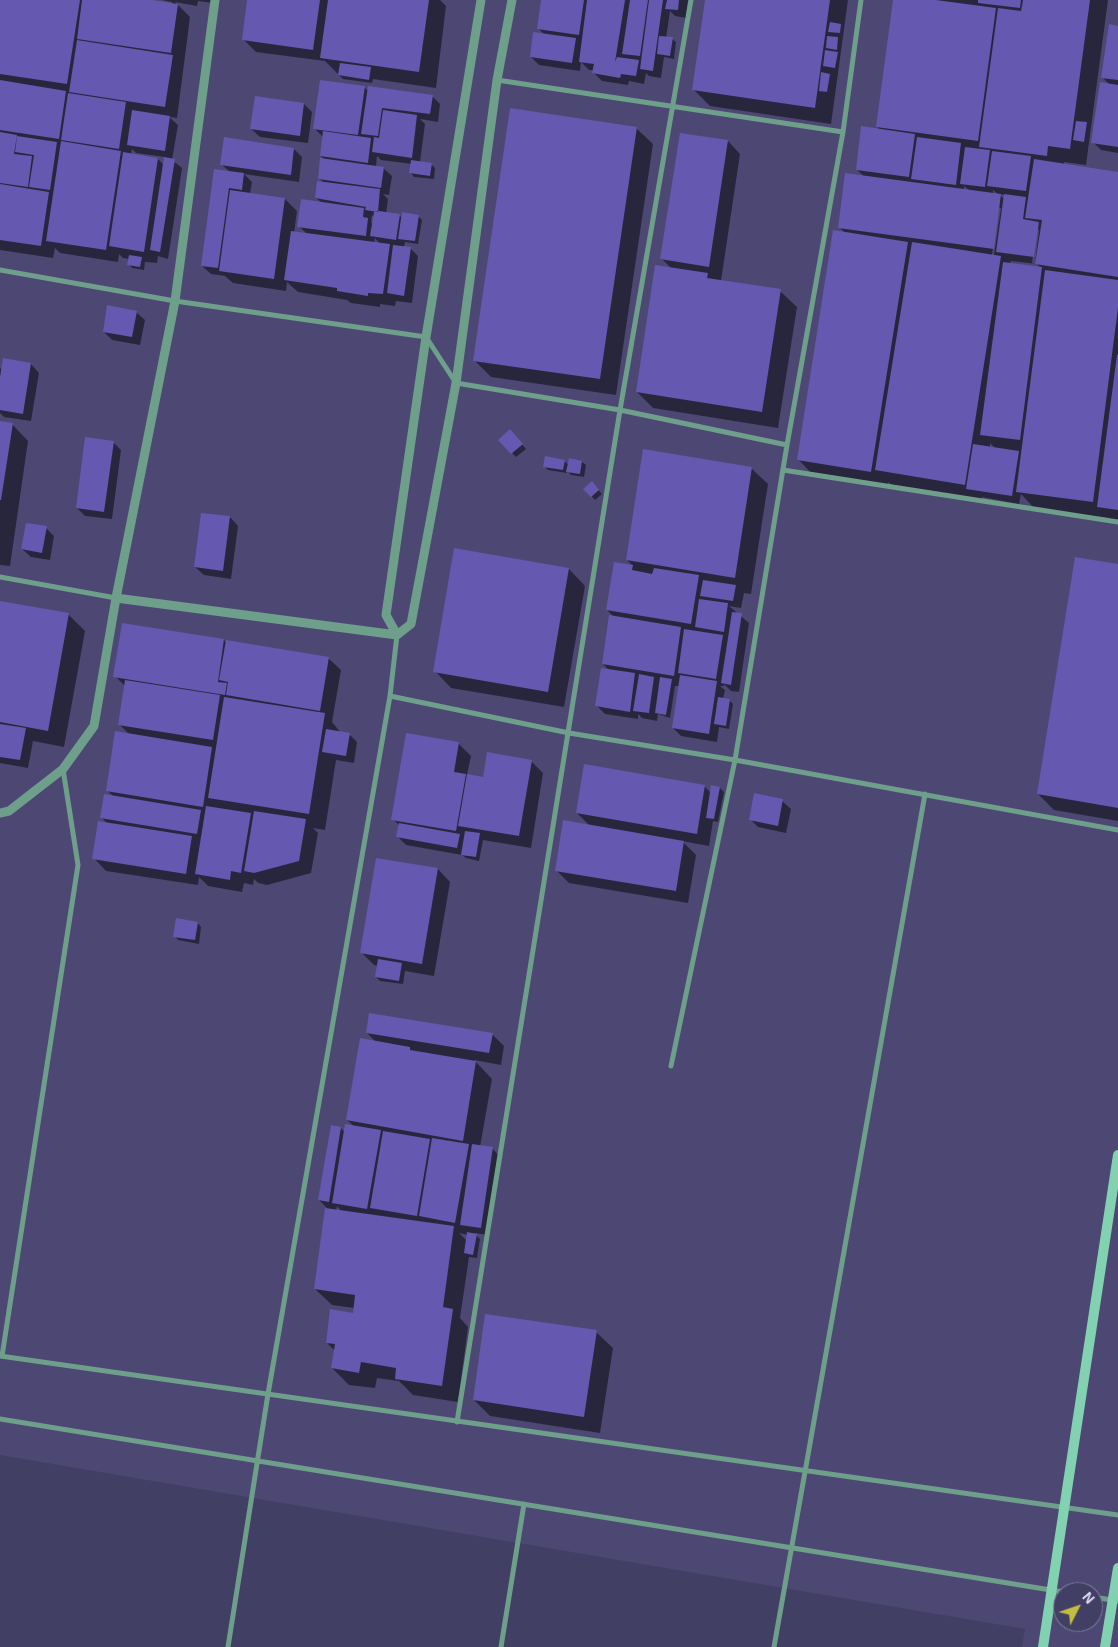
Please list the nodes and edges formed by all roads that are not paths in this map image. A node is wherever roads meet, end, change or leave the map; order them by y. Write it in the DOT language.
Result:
graph roads {
  1 [pos="214,0"];
  2 [pos="481,0"];
  3 [pos="512,0"];
  4 [pos="691,0"];
  5 [pos="862,0"];
  6 [pos="497,80"];
  7 [pos="673,106"];
  8 [pos="843,132"];
  9 [pos="0,270"];
  10 [pos="175,300"];
  11 [pos="426,337"];
  12 [pos="456,383"];
  13 [pos="620,410"];
  14 [pos="787,445"];
  15 [pos="783,470"];
  16 [pos="1118,522"];
  17 [pos="0,578"];
  18 [pos="116,598"];
  19 [pos="397,635"];
  20 [pos="390,696"];
  21 [pos="569,733"];
  22 [pos="735,760"];
  23 [pos="63,769"];
  24 [pos="925,794"];
  25 [pos="0,813"];
  26 [pos="1118,830"];
  27 [pos="671,1066"];
  28 [pos="1118,1155"];
  29 [pos="1,1356"];
  30 [pos="268,1394"];
  31 [pos="0,1419"];
  32 [pos="457,1422"];
  33 [pos="258,1460"];
  34 [pos="805,1471"];
  35 [pos="524,1504"];
  36 [pos="1064,1508"];
  37 [pos="1118,1515"];
  38 [pos="792,1548"];
  39 [pos="1118,1568"];
  40 [pos="1051,1590"];
  41 [pos="1115,1601"];
  42 [pos="228,1647"];
  43 [pos="501,1647"];
  44 [pos="774,1647"];
  45 [pos="1043,1647"];
  46 [pos="1105,1647"];
  1 -- 10 [label="street"];
  2 -- 11 [label="street"];
  3 -- 6 [label="street"];
  4 -- 7 [label="street"];
  5 -- 8 [label="street"];
  6 -- 7 [label="street"];
  6 -- 12 [label="street"];
  7 -- 8 [label="street"];
  7 -- 13 [label="street"];
  8 -- 14 [label="street"];
  9 -- 10 [label="street"];
  10 -- 11 [label="street"];
  10 -- 18 [label="street"];
  11 -- 12 [label="street"];
  11 -- 19 [label="street"];
  12 -- 13 [label="street"];
  12 -- 19 [label="street"];
  13 -- 14 [label="street"];
  13 -- 21 [label="street"];
  14 -- 15 [label="street"];
  15 -- 16 [label="street"];
  15 -- 22 [label="street"];
  17 -- 18 [label="street"];
  18 -- 19 [label="street"];
  18 -- 23 [label="street"];
  19 -- 20 [label="street"];
  20 -- 21 [label="street"];
  20 -- 30 [label="street"];
  21 -- 22 [label="street"];
  21 -- 32 [label="street"];
  22 -- 24 [label="street"];
  22 -- 27 [label="street"];
  23 -- 25 [label="street"];
  23 -- 29 [label="street"];
  24 -- 26 [label="street"];
  24 -- 34 [label="street"];
  28 -- 36 [label="main road"];
  29 -- 30 [label="street"];
  30 -- 32 [label="street"];
  30 -- 33 [label="street"];
  31 -- 33 [label="street"];
  32 -- 34 [label="street"];
  33 -- 35 [label="street"];
  33 -- 42 [label="street"];
  34 -- 36 [label="street"];
  34 -- 38 [label="street"];
  35 -- 38 [label="street"];
  35 -- 43 [label="street"];
  36 -- 37 [label="street"];
  36 -- 40 [label="main road"];
  38 -- 40 [label="street"];
  38 -- 44 [label="street"];
  39 -- 41 [label="main road"];
  40 -- 45 [label="main road"];
  41 -- 46 [label="main road"];
}
